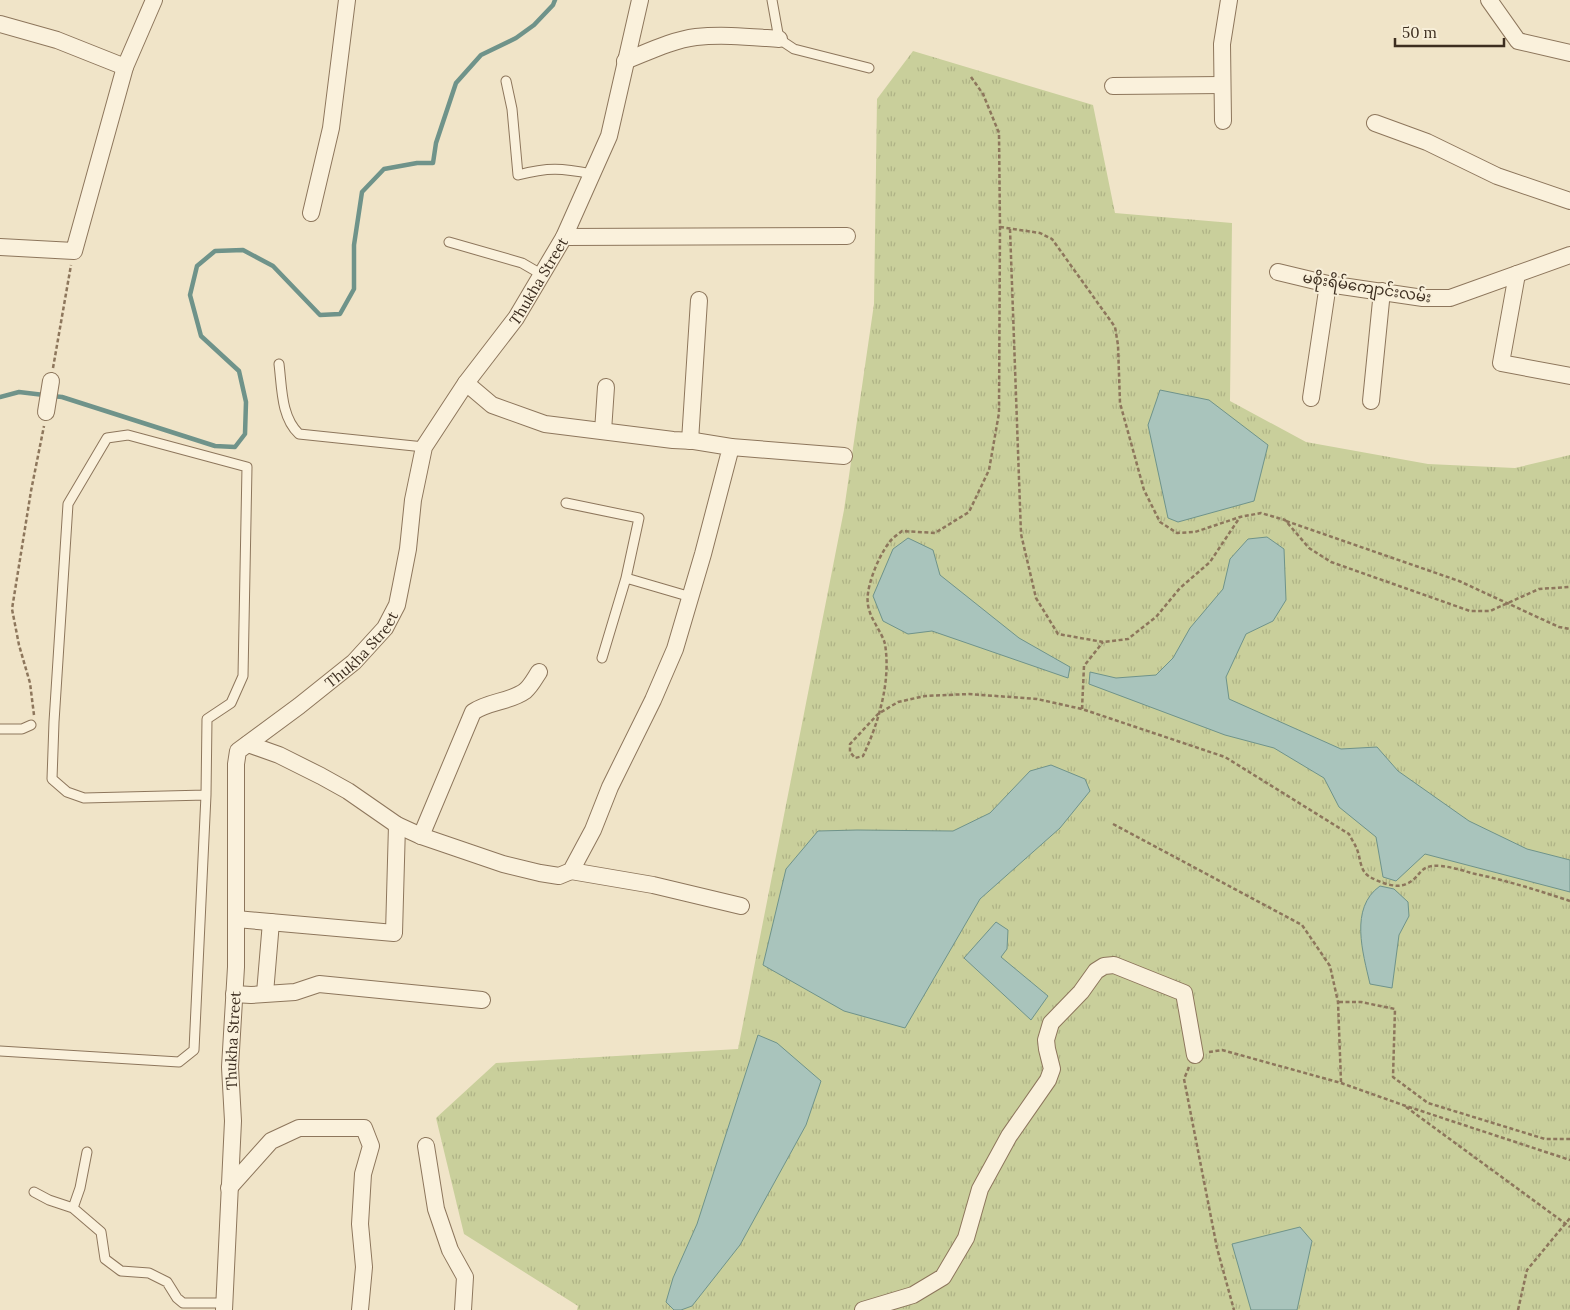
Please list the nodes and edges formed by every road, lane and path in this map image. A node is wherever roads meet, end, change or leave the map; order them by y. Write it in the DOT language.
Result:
graph roads {
  1 [pos="154,0"];
  2 [pos="347,0"];
  3 [pos="640,0"];
  4 [pos="772,0"];
  5 [pos="1229,0"];
  6 [pos="1489,0"];
  7 [pos="0,24"];
  8 [pos="778,39"];
  9 [pos="1570,53"];
  10 [pos="625,61"];
  11 [pos="125,67"];
  12 [pos="869,68"];
  13 [pos="971,77"];
  14 [pos="506,81"];
  15 [pos="1222,85"];
  16 [pos="1113,86"];
  17 [pos="1223,121"];
  18 [pos="1375,123"];
  19 [pos="592,174"];
  20 [pos="1570,201"];
  21 [pos="311,213"];
  22 [pos="1000,227"];
  23 [pos="1010,229"];
  24 [pos="848,236"];
  25 [pos="564,237"];
  26 [pos="449,242"];
  27 [pos="0,247"];
  28 [pos="74,251"];
  29 [pos="1570,255"];
  30 [pos="1278,272"];
  31 [pos="541,274"];
  32 [pos="1517,274"];
  33 [pos="1328,284"];
  34 [pos="1382,291"];
  35 [pos="699,300"];
  36 [pos="279,364"];
  37 [pos="1570,376"];
  38 [pos="51,381"];
  39 [pos="466,383"];
  40 [pos="606,387"];
  41 [pos="1311,398"];
  42 [pos="1371,401"];
  43 [pos="46,412"];
  44 [pos="603,432"];
  45 [pos="690,441"];
  46 [pos="424,447"];
  47 [pos="731,447"];
  48 [pos="844,456"];
  49 [pos="566,503"];
  50 [pos="1240,517"];
  51 [pos="1285,520"];
  52 [pos="626,578"];
  53 [pos="1570,587"];
  54 [pos="691,598"];
  55 [pos="1508,603"];
  56 [pos="1570,629"];
  57 [pos="1103,642"];
  58 [pos="602,658"];
  59 [pos="540,672"];
  60 [pos="1082,709"];
  61 [pos="878,714"];
  62 [pos="31,724"];
  63 [pos="0,729"];
  64 [pos="248,744"];
  65 [pos="206,795"];
  66 [pos="1113,824"];
  67 [pos="397,825"];
  68 [pos="421,836"];
  69 [pos="571,871"];
  70 [pos="1570,901"];
  71 [pos="740,906"];
  72 [pos="236,918"];
  73 [pos="271,922"];
  74 [pos="266,993"];
  75 [pos="234,994"];
  76 [pos="482,1000"];
  77 [pos="1338,1002"];
  78 [pos="0,1051"];
  79 [pos="1195,1055"];
  80 [pos="1341,1083"];
  81 [pos="1403,1105"];
  82 [pos="1570,1139"];
  83 [pos="426,1146"];
  84 [pos="87,1152"];
  85 [pos="1570,1160"];
  86 [pos="229,1188"];
  87 [pos="34,1192"];
  88 [pos="73,1208"];
  89 [pos="1570,1218"];
  90 [pos="1566,1223"];
  91 [pos="1570,1226"];
  92 [pos="224,1307"];
  93 [pos="360,1310"];
  94 [pos="462,1310"];
  95 [pos="863,1310"];
  96 [pos="1234,1310"];
  97 [pos="1518,1310"];
  1 -- 11 [label="street"];
  2 -- 21 [label="street"];
  3 -- 10 [label="street, Thukha Street"];
  4 -- 8 [label="lane"];
  5 -- 15 [label="street"];
  6 -- 9 [label="street"];
  7 -- 11 [label="street"];
  8 -- 10 [label="street"];
  8 -- 12 [label="lane"];
  10 -- 19 [label="street, Thukha Street"];
  11 -- 28 [label="street"];
  13 -- 22 [label="path"];
  14 -- 19 [label="lane"];
  15 -- 16 [label="street"];
  15 -- 17 [label="street"];
  18 -- 20 [label="street"];
  19 -- 25 [label="street, Thukha Street"];
  22 -- 23 [label="path"];
  22 -- 61 [label="path"];
  23 -- 50 [label="path"];
  23 -- 57 [label="path"];
  24 -- 25 [label="street"];
  25 -- 31 [label="street, Thukha Street"];
  26 -- 31 [label="lane"];
  27 -- 28 [label="street"];
  28 -- 38 [label="path"];
  29 -- 32 [label="street, မစိုးရိမ်ကျောင်းလမ်း"];
  30 -- 33 [label="street, မစိုးရိမ်ကျောင်းလမ်း"];
  31 -- 39 [label="street, Thukha Street"];
  32 -- 34 [label="street, မစိုးရိမ်ကျောင်းလမ်း"];
  32 -- 37 [label="street"];
  33 -- 34 [label="street, မစိုးရိမ်ကျောင်းလမ်း"];
  33 -- 41 [label="street"];
  34 -- 42 [label="street"];
  35 -- 45 [label="street"];
  36 -- 46 [label="lane"];
  38 -- 43 [label="street"];
  39 -- 44 [label="street"];
  39 -- 46 [label="street, Thukha Street"];
  40 -- 44 [label="street"];
  43 -- 62 [label="path"];
  44 -- 45 [label="street"];
  45 -- 47 [label="street"];
  46 -- 64 [label="street, Thukha Street"];
  47 -- 48 [label="street"];
  47 -- 54 [label="street"];
  49 -- 52 [label="lane"];
  50 -- 51 [label="path"];
  50 -- 57 [label="path"];
  51 -- 55 [label="path"];
  51 -- 55 [label="path"];
  52 -- 54 [label="lane"];
  52 -- 58 [label="lane"];
  53 -- 55 [label="path"];
  54 -- 69 [label="street"];
  55 -- 56 [label="path"];
  57 -- 60 [label="path"];
  59 -- 68 [label="street"];
  60 -- 61 [label="path"];
  60 -- 70 [label="path"];
  61 -- 61 [label="path"];
  62 -- 63 [label="lane"];
  64 -- 67 [label="street"];
  64 -- 72 [label="street, Thukha Street"];
  65 -- 65 [label="lane"];
  65 -- 78 [label="lane"];
  66 -- 77 [label="path"];
  67 -- 68 [label="street"];
  67 -- 73 [label="street"];
  68 -- 69 [label="street"];
  69 -- 71 [label="street"];
  72 -- 73 [label="street"];
  72 -- 75 [label="street, Thukha Street"];
  73 -- 74 [label="street"];
  74 -- 75 [label="street"];
  74 -- 76 [label="street"];
  75 -- 86 [label="street, Thukha Street"];
  77 -- 80 [label="path"];
  77 -- 82 [label="path"];
  79 -- 80 [label="path"];
  79 -- 95 [label="street"];
  79 -- 96 [label="path"];
  80 -- 81 [label="path"];
  81 -- 85 [label="path"];
  81 -- 90 [label="path"];
  83 -- 94 [label="street"];
  84 -- 88 [label="lane"];
  86 -- 92 [label="street, Thukha Street"];
  86 -- 93 [label="street"];
  87 -- 88 [label="lane"];
  88 -- 92 [label="lane"];
  89 -- 90 [label="path"];
  90 -- 91 [label="path"];
  90 -- 97 [label="path"];
}
